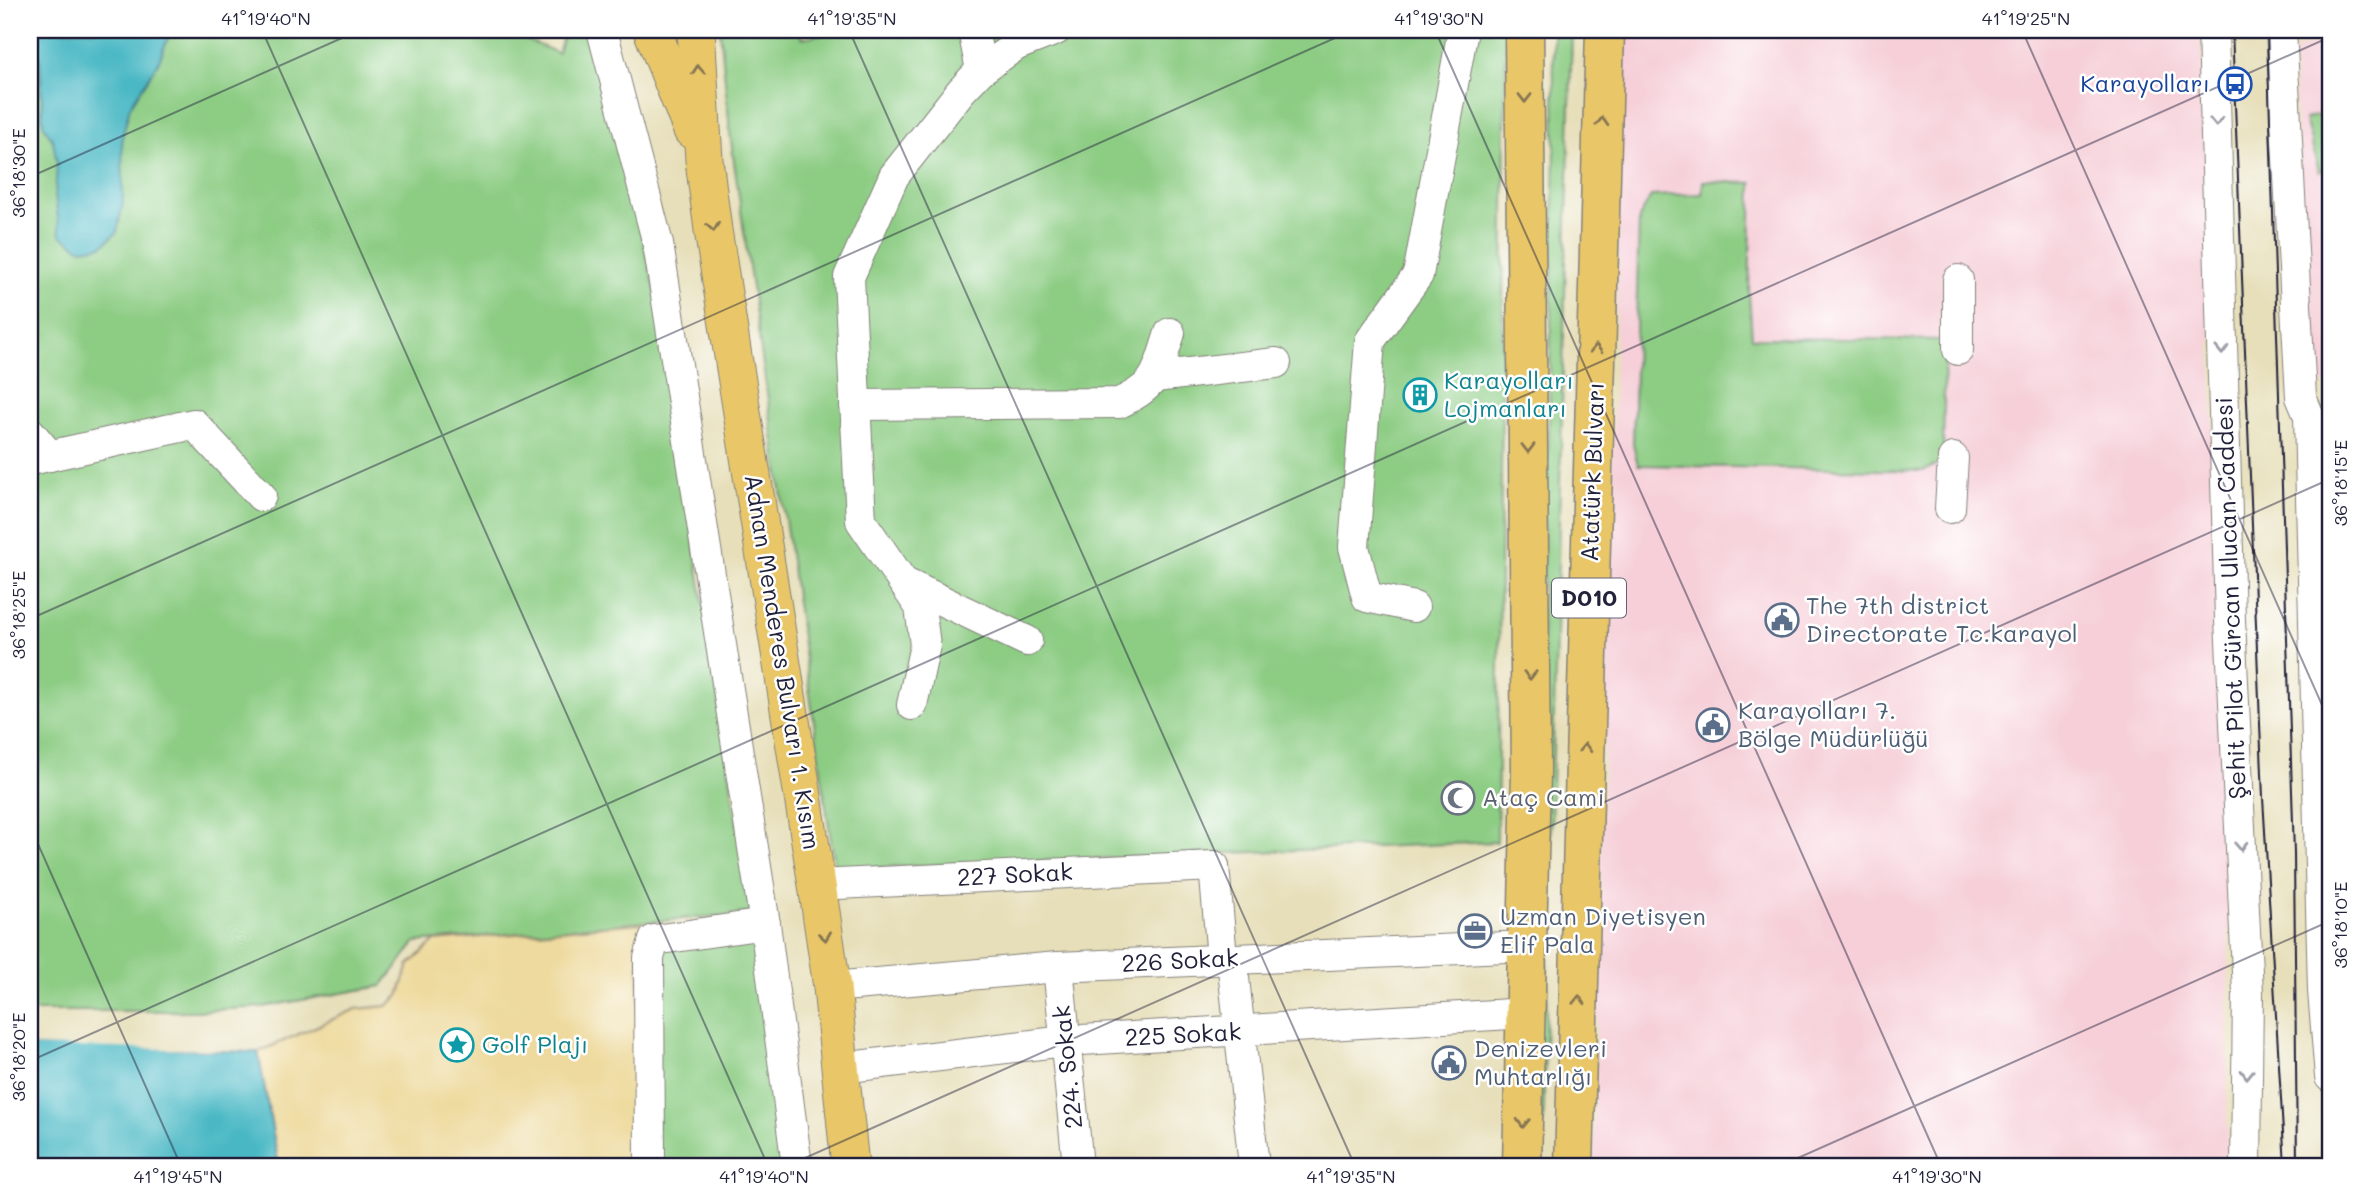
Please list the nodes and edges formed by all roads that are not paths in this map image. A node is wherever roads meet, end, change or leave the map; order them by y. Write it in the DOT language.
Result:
graph roads {
  1 [pos="603,30"];
  2 [pos="652,30"];
  3 [pos="695,30"];
  4 [pos="973,30"];
  5 [pos="1056,30"];
  6 [pos="1462,30"];
  7 [pos="1524,30"];
  8 [pos="1605,30"];
  9 [pos="2213,30"];
  10 [pos="2281,30"];
  11 [pos="981,70"];
  12 [pos="704,160"];
  13 [pos="1958,280"];
  14 [pos="1170,334"];
  15 [pos="1958,350"];
  16 [pos="1276,363"];
  17 [pos="1156,377"];
  18 [pos="855,405"];
  19 [pos="2320,409"];
  20 [pos="30,432"];
  21 [pos="40,458"];
  22 [pos="1953,458"];
  23 [pos="261,496"];
  24 [pos="1950,508"];
  25 [pos="2315,557"];
  26 [pos="907,584"];
  27 [pos="2330,598"];
  28 [pos="1414,607"];
  29 [pos="1027,641"];
  30 [pos="912,705"];
  31 [pos="817,884"];
  32 [pos="765,925"];
  33 [pos="1528,946"];
  34 [pos="1227,958"];
  35 [pos="1058,967"];
  36 [pos="832,987"];
  37 [pos="2327,990"];
  38 [pos="1527,1013"];
  39 [pos="1240,1032"];
  40 [pos="1065,1041"];
  41 [pos="841,1068"];
  42 [pos="2330,1077"];
  43 [pos="650,1166"];
  44 [pos="797,1166"];
  45 [pos="850,1166"];
  46 [pos="1078,1166"];
  47 [pos="1254,1166"];
  48 [pos="1522,1166"];
  49 [pos="1574,1166"];
  50 [pos="2246,1166"];
  1 -- 32 [label="street"];
  2 -- 12 [label="main road, Adnan Menderes Bulvarı 1. Kısım"];
  12 -- 3 [label="main road, Adnan Menderes Bulvarı 1. Kısım, one-way"];
  4 -- 11 [label="street"];
  5 -- 11 [label="street"];
  6 -- 28 [label="street"];
  7 -- 33 [label="highway, D010, one-way"];
  49 -- 8 [label="highway, Atatürk Bulvarı / D010, one-way"];
  9 -- 50 [label="street, Şehit Pilot Gürcan Ulucan Caddesi, one-way"];
  10 -- 19 [label="street"];
  11 -- 18 [label="street"];
  12 -- 31 [label="main road, Adnan Menderes Bulvarı 1. Kısım, one-way"];
  13 -- 15 [label="street"];
  14 -- 17 [label="street"];
  16 -- 17 [label="street"];
  17 -- 18 [label="street"];
  18 -- 26 [label="street"];
  19 -- 25 [label="street"];
  20 -- 21 [label="street"];
  21 -- 23 [label="street"];
  22 -- 24 [label="street"];
  25 -- 27 [label="street"];
  25 -- 37 [label="street"];
  26 -- 29 [label="street"];
  26 -- 30 [label="street"];
  31 -- 34 [label="street, 227 Sokak"];
  31 -- 36 [label="main road, Adnan Menderes Bulvarı 1. Kısım, one-way"];
  32 -- 43 [label="street"];
  32 -- 44 [label="street"];
  33 -- 34 [label="street, 226 Sokak"];
  33 -- 38 [label="highway, D010"];
  34 -- 35 [label="street, 226 Sokak"];
  34 -- 39 [label="street"];
  35 -- 36 [label="street, 226 Sokak"];
  35 -- 40 [label="street, 224. Sokak"];
  36 -- 41 [label="main road, Adnan Menderes Bulvarı 1. Kısım"];
  37 -- 42 [label="street"];
  38 -- 39 [label="street, 225 Sokak"];
  38 -- 48 [label="highway, D010, one-way"];
  39 -- 40 [label="street, 225 Sokak"];
  39 -- 47 [label="street"];
  40 -- 41 [label="street, 225 Sokak"];
  40 -- 46 [label="street, 224. Sokak"];
  41 -- 45 [label="main road, Adnan Menderes Bulvarı 1. Kısım"];
}
